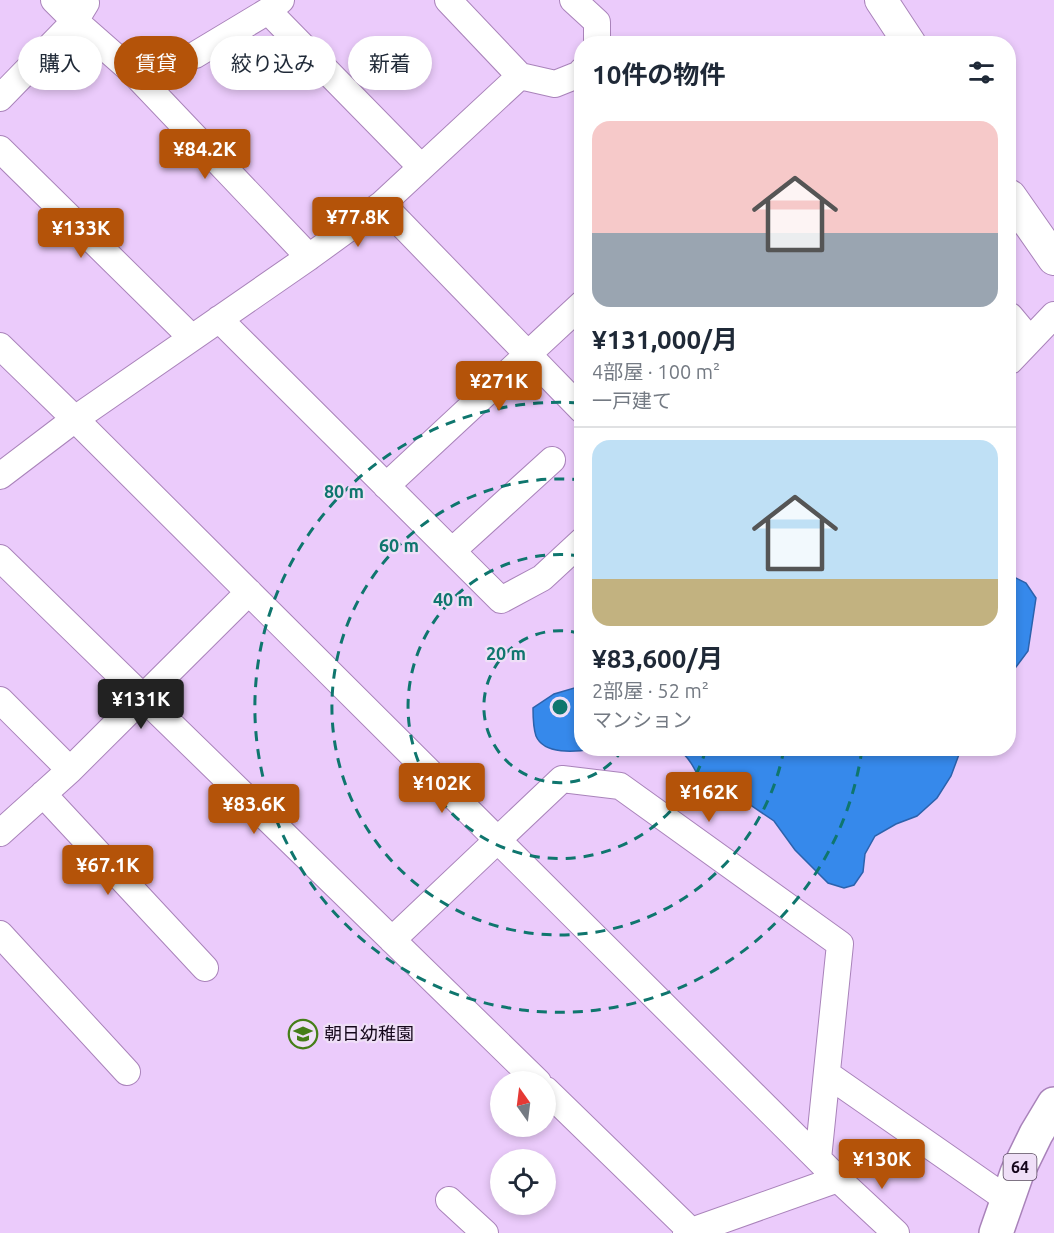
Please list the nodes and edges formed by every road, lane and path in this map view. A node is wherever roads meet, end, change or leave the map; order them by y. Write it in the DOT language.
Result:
graph roads {
  1 [pos="54,0"];
  2 [pos="448,0"];
  3 [pos="573,0"];
  4 [pos="881,0"];
  5 [pos="275,5"];
  6 [pos="80,10"];
  7 [pos="597,36"];
  8 [pos="905,36"];
  9 [pos="114,50"];
  10 [pos="198,53"];
  11 [pos="520,76"];
  12 [pos="574,76"];
  13 [pos="150,90"];
  14 [pos="0,98"];
  15 [pos="0,149"];
  16 [pos="422,167"];
  17 [pos="382,204"];
  18 [pos="1016,205"];
  19 [pos="309,257"];
  20 [pos="1054,259"];
  21 [pos="574,312"];
  22 [pos="1054,315"];
  23 [pos="219,319"];
  24 [pos="1016,323"];
  25 [pos="192,338"];
  26 [pos="1030,340"];
  27 [pos="0,345"];
  28 [pos="529,355"];
  29 [pos="1016,355"];
  30 [pos="574,402"];
  31 [pos="75,418"];
  32 [pos="552,460"];
  33 [pos="0,476"];
  34 [pos="386,486"];
  35 [pos="574,548"];
  36 [pos="452,551"];
  37 [pos="0,558"];
  38 [pos="249,591"];
  39 [pos="143,697"];
  40 [pos="0,700"];
  41 [pos="70,770"];
  42 [pos="43,794"];
  43 [pos="0,833"];
  44 [pos="498,839"];
  45 [pos="0,934"];
  46 [pos="392,940"];
  47 [pos="206,968"];
  48 [pos="526,1071"];
  49 [pos="127,1072"];
  50 [pos="827,1074"];
  51 [pos="556,1100"];
  52 [pos="1054,1104"];
  53 [pos="818,1159"];
  54 [pos="838,1179"];
  55 [pos="449,1200"];
  56 [pos="1008,1200"];
  57 [pos="688,1232"];
  58 [pos="485,1233"];
  59 [pos="896,1233"];
  60 [pos="996,1233"];
  1 -- 6 [label="street"];
  2 -- 11 [label="street"];
  3 -- 7 [label="street"];
  4 -- 8 [label="street"];
  5 -- 10 [label="street"];
  5 -- 16 [label="street"];
  6 -- 9 [label="street"];
  6 -- 14 [label="street"];
  11 -- 12 [label="street"];
  11 -- 16 [label="street"];
  13 -- 19 [label="street"];
  15 -- 25 [label="street"];
  16 -- 17 [label="street"];
  17 -- 19 [label="street"];
  17 -- 28 [label="street"];
  18 -- 20 [label="street"];
  19 -- 23 [label="street"];
  21 -- 28 [label="street"];
  22 -- 26 [label="street"];
  23 -- 25 [label="street"];
  23 -- 34 [label="street"];
  24 -- 26 [label="street"];
  25 -- 31 [label="street"];
  26 -- 29 [label="street"];
  27 -- 31 [label="street"];
  28 -- 30 [label="street"];
  28 -- 34 [label="street"];
  31 -- 33 [label="street"];
  31 -- 38 [label="street"];
  32 -- 36 [label="street"];
  34 -- 36 [label="street"];
  35 -- 36 [label="street"];
  37 -- 39 [label="street"];
  38 -- 39 [label="street"];
  38 -- 44 [label="street"];
  39 -- 41 [label="street"];
  39 -- 46 [label="street"];
  40 -- 41 [label="street"];
  41 -- 42 [label="street"];
  42 -- 43 [label="street"];
  42 -- 47 [label="street"];
  44 -- 46 [label="street"];
  44 -- 50 [label="street"];
  44 -- 53 [label="street"];
  45 -- 49 [label="street"];
  46 -- 48 [label="street"];
  50 -- 53 [label="street"];
  50 -- 56 [label="street"];
  51 -- 57 [label="street"];
  52 -- 56 [label="main road, 64"];
  53 -- 54 [label="street"];
  54 -- 57 [label="street"];
  54 -- 59 [label="street"];
  55 -- 58 [label="street"];
  56 -- 60 [label="main road, 64"];
}
